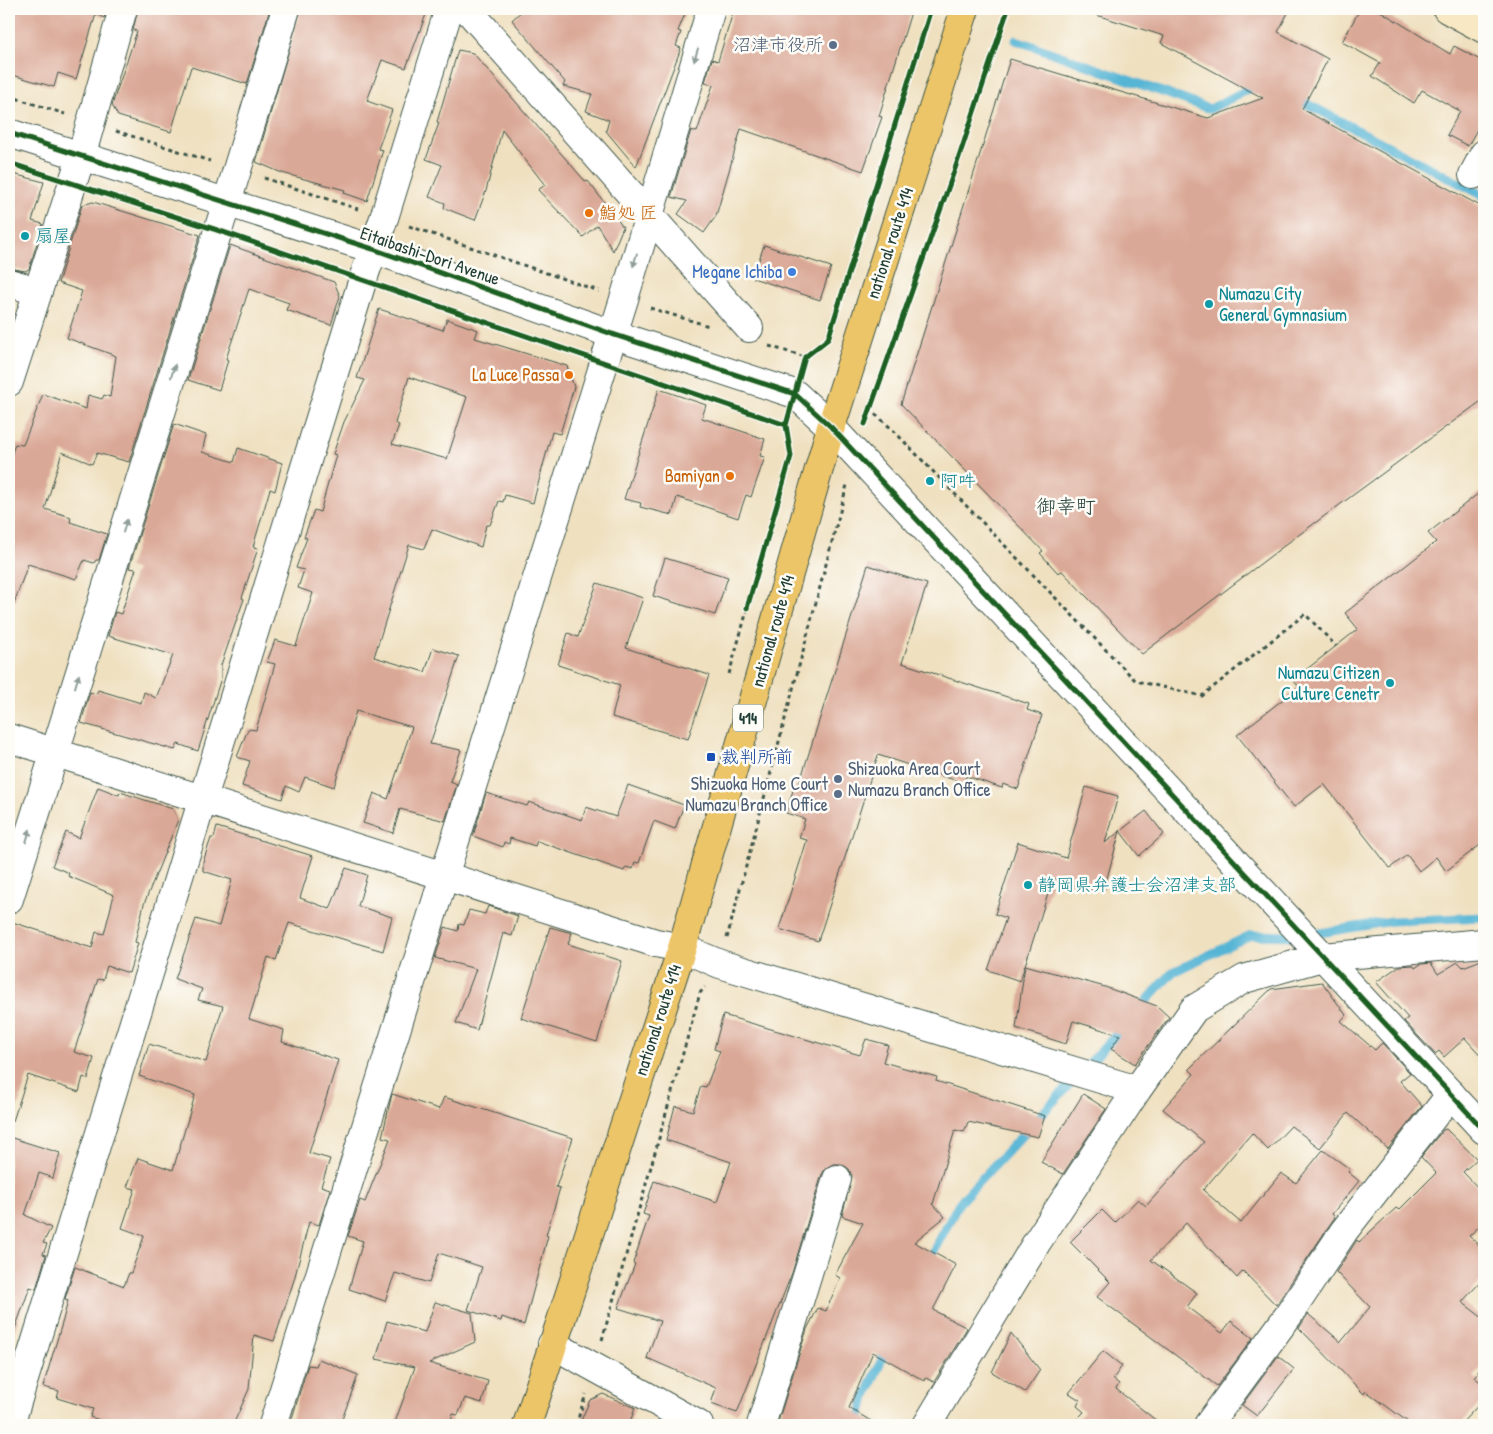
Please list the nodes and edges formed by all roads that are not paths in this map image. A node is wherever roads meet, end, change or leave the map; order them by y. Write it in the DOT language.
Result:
graph roads {
  1 [pos="123,9"];
  2 [pos="286,9"];
  3 [pos="449,9"];
  4 [pos="467,9"];
  5 [pos="711,9"];
  6 [pos="965,9"];
  7 [pos="1447,9"];
  8 [pos="1484,29"];
  9 [pos="9,133"];
  10 [pos="81,157"];
  11 [pos="226,203"];
  12 [pos="648,213"];
  13 [pos="373,249"];
  14 [pos="9,283"];
  15 [pos="38,291"];
  16 [pos="749,328"];
  17 [pos="612,334"];
  18 [pos="9,382"];
  19 [pos="831,427"];
  20 [pos="9,738"];
  21 [pos="54,754"];
  22 [pos="203,801"];
  23 [pos="444,875"];
  24 [pos="9,899"];
  25 [pos="1484,943"];
  26 [pos="682,948"];
  27 [pos="1322,957"];
  28 [pos="1137,1090"];
  29 [pos="1451,1094"];
  30 [pos="1484,1130"];
  31 [pos="837,1179"];
  32 [pos="552,1344"];
  33 [pos="10,1425"];
  34 [pos="274,1425"];
  35 [pos="527,1425"];
  36 [pos="699,1425"];
  37 [pos="761,1425"];
  38 [pos="927,1425"];
  39 [pos="1208,1425"];
  1 -- 10 [label="street"];
  2 -- 11 [label="street"];
  3 -- 13 [label="street"];
  4 -- 12 [label="street"];
  5 -- 12 [label="street, one-way"];
  6 -- 19 [label="highway, national route 414 / 414"];
  7 -- 8 [label="main road"];
  9 -- 10 [label="street, Eitaibashi-Dori Avenue"];
  10 -- 11 [label="street, Eitaibashi-Dori Avenue"];
  10 -- 15 [label="street"];
  11 -- 13 [label="street, Eitaibashi-Dori Avenue"];
  21 -- 11 [label="street, one-way"];
  12 -- 16 [label="street"];
  12 -- 17 [label="street, one-way"];
  13 -- 17 [label="street, Eitaibashi-Dori Avenue"];
  13 -- 22 [label="street"];
  14 -- 15 [label="street"];
  15 -- 18 [label="street"];
  17 -- 19 [label="street, Eitaibashi-Dori Avenue"];
  17 -- 23 [label="street"];
  19 -- 26 [label="highway, national route 414 / 414"];
  19 -- 27 [label="street, Eitaibashi-Dori Avenue"];
  20 -- 21 [label="street"];
  21 -- 22 [label="street"];
  24 -- 21 [label="street, one-way"];
  22 -- 23 [label="street"];
  22 -- 33 [label="street"];
  23 -- 26 [label="street"];
  23 -- 34 [label="street"];
  25 -- 27 [label="street"];
  26 -- 28 [label="street"];
  26 -- 32 [label="highway, national route 414 / 414"];
  27 -- 28 [label="street"];
  27 -- 29 [label="street, Eitaibashi-Dori Avenue"];
  28 -- 38 [label="street"];
  29 -- 30 [label="street, Eitaibashi-Dori Avenue"];
  29 -- 39 [label="street"];
  31 -- 37 [label="street"];
  32 -- 35 [label="highway, national route 414 / 414"];
  32 -- 36 [label="street"];
}
